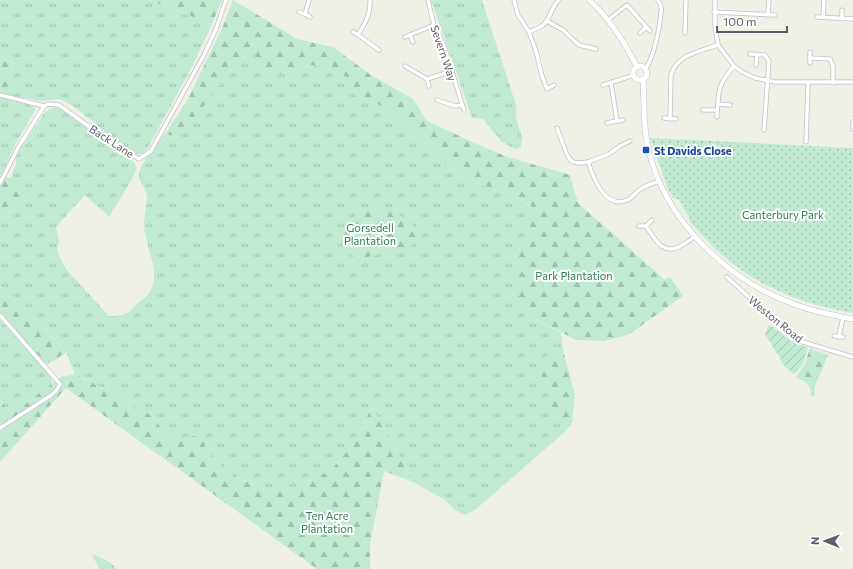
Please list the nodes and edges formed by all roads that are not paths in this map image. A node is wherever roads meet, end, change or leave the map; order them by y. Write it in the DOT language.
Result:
graph roads {
  1 [pos="226,0"];
  2 [pos="309,0"];
  3 [pos="370,0"];
  4 [pos="428,0"];
  5 [pos="514,0"];
  6 [pos="559,0"];
  7 [pos="589,0"];
  8 [pos="658,0"];
  9 [pos="686,0"];
  10 [pos="715,0"];
  11 [pos="768,0"];
  12 [pos="824,0"];
  13 [pos="842,10"];
  14 [pos="299,12"];
  15 [pos="686,12"];
  16 [pos="690,12"];
  17 [pos="714,12"];
  18 [pos="305,14"];
  19 [pos="768,15"];
  20 [pos="775,15"];
  21 [pos="310,17"];
  22 [pos="817,17"];
  23 [pos="823,17"];
  24 [pos="842,19"];
  25 [pos="853,19"];
  26 [pos="608,20"];
  27 [pos="547,21"];
  28 [pos="434,25"];
  29 [pos="646,27"];
  30 [pos="650,31"];
  31 [pos="353,32"];
  32 [pos="529,32"];
  33 [pos="640,33"];
  34 [pos="685,33"];
  35 [pos="358,35"];
  36 [pos="410,35"];
  37 [pos="405,37"];
  38 [pos="413,42"];
  39 [pos="718,45"];
  40 [pos="596,49"];
  41 [pos="379,50"];
  42 [pos="810,52"];
  43 [pos="750,54"];
  44 [pos="757,55"];
  45 [pos="810,58"];
  46 [pos="810,63"];
  47 [pos="404,66"];
  48 [pos="734,66"];
  49 [pos="756,66"];
  50 [pos="637,67"];
  51 [pos="646,68"];
  52 [pos="452,71"];
  53 [pos="634,75"];
  54 [pos="427,78"];
  55 [pos="642,79"];
  56 [pos="767,81"];
  57 [pos="853,82"];
  58 [pos="610,83"];
  59 [pos="808,83"];
  60 [pos="833,83"];
  61 [pos="554,85"];
  62 [pos="603,85"];
  63 [pos="429,86"];
  64 [pos="0,95"];
  65 [pos="437,100"];
  66 [pos="718,104"];
  67 [pos="462,105"];
  68 [pos="730,105"];
  69 [pos="44,106"];
  70 [pos="464,110"];
  71 [pos="703,110"];
  72 [pos="717,110"];
  73 [pos="717,117"];
  74 [pos="664,118"];
  75 [pos="670,119"];
  76 [pos="676,119"];
  77 [pos="624,120"];
  78 [pos="617,121"];
  79 [pos="853,122"];
  80 [pos="607,123"];
  81 [pos="807,125"];
  82 [pos="812,125"];
  83 [pos="557,128"];
  84 [pos="853,129"];
  85 [pos="764,130"];
  86 [pos="630,141"];
  87 [pos="806,142"];
  88 [pos="588,162"];
  89 [pos="659,181"];
  90 [pos="0,183"];
  91 [pos="652,220"];
  92 [pos="639,226"];
  93 [pos="646,226"];
  94 [pos="695,236"];
  95 [pos="727,278"];
  96 [pos="0,315"];
  97 [pos="843,317"];
  98 [pos="853,318"];
  99 [pos="834,336"];
  100 [pos="853,357"];
  101 [pos="0,428"];
  1 -- 69 [label="street, Back Lane"];
  2 -- 18 [label="street"];
  3 -- 35 [label="street"];
  4 -- 28 [label="street, Severn Way"];
  5 -- 32 [label="street"];
  6 -- 27 [label="street"];
  7 -- 26 [label="street"];
  8 -- 51 [label="street"];
  9 -- 15 [label="street"];
  10 -- 17 [label="street"];
  11 -- 19 [label="street"];
  12 -- 23 [label="street"];
  13 -- 24 [label="street"];
  14 -- 18 [label="street"];
  15 -- 16 [label="street"];
  15 -- 34 [label="street"];
  17 -- 19 [label="street"];
  17 -- 39 [label="street"];
  18 -- 21 [label="street"];
  19 -- 20 [label="street"];
  22 -- 23 [label="street"];
  23 -- 24 [label="street"];
  24 -- 25 [label="street"];
  26 -- 29 [label="street"];
  26 -- 50 [label="street"];
  27 -- 32 [label="street"];
  27 -- 40 [label="street"];
  28 -- 36 [label="street"];
  28 -- 52 [label="street, Severn Way"];
  29 -- 30 [label="street"];
  29 -- 33 [label="street"];
  31 -- 35 [label="street"];
  32 -- 61 [label="street"];
  35 -- 41 [label="street"];
  36 -- 37 [label="street"];
  36 -- 38 [label="street"];
  39 -- 48 [label="street"];
  39 -- 75 [label="street"];
  42 -- 45 [label="street"];
  43 -- 44 [label="street"];
  44 -- 49 [label="street"];
  44 -- 56 [label="street"];
  45 -- 46 [label="street"];
  45 -- 60 [label="street"];
  47 -- 54 [label="street"];
  48 -- 56 [label="street"];
  48 -- 66 [label="street"];
  50 -- 51 [label="street"];
  50 -- 53 [label="street"];
  51 -- 55 [label="street"];
  52 -- 54 [label="street"];
  52 -- 67 [label="street, Severn Way"];
  53 -- 55 [label="street"];
  53 -- 58 [label="street"];
  54 -- 63 [label="street"];
  55 -- 89 [label="street"];
  56 -- 59 [label="street"];
  56 -- 85 [label="street"];
  57 -- 60 [label="street"];
  58 -- 62 [label="street"];
  58 -- 78 [label="street"];
  59 -- 60 [label="street"];
  59 -- 81 [label="street"];
  64 -- 69 [label="street"];
  65 -- 67 [label="street"];
  66 -- 68 [label="street"];
  66 -- 72 [label="street"];
  67 -- 70 [label="street, Severn Way"];
  69 -- 90 [label="street"];
  71 -- 72 [label="street"];
  72 -- 73 [label="street"];
  74 -- 75 [label="street"];
  75 -- 76 [label="street"];
  77 -- 78 [label="street"];
  78 -- 80 [label="street"];
  79 -- 84 [label="street"];
  81 -- 82 [label="street"];
  81 -- 87 [label="street"];
  83 -- 88 [label="street"];
  86 -- 88 [label="street"];
  88 -- 89 [label="street"];
  89 -- 94 [label="street"];
  91 -- 93 [label="street"];
  92 -- 93 [label="street"];
  93 -- 94 [label="street"];
  94 -- 97 [label="street"];
  95 -- 100 [label="street, Weston Road"];
  96 -- 101 [label="street"];
  97 -- 98 [label="street"];
  97 -- 99 [label="street"];
}
